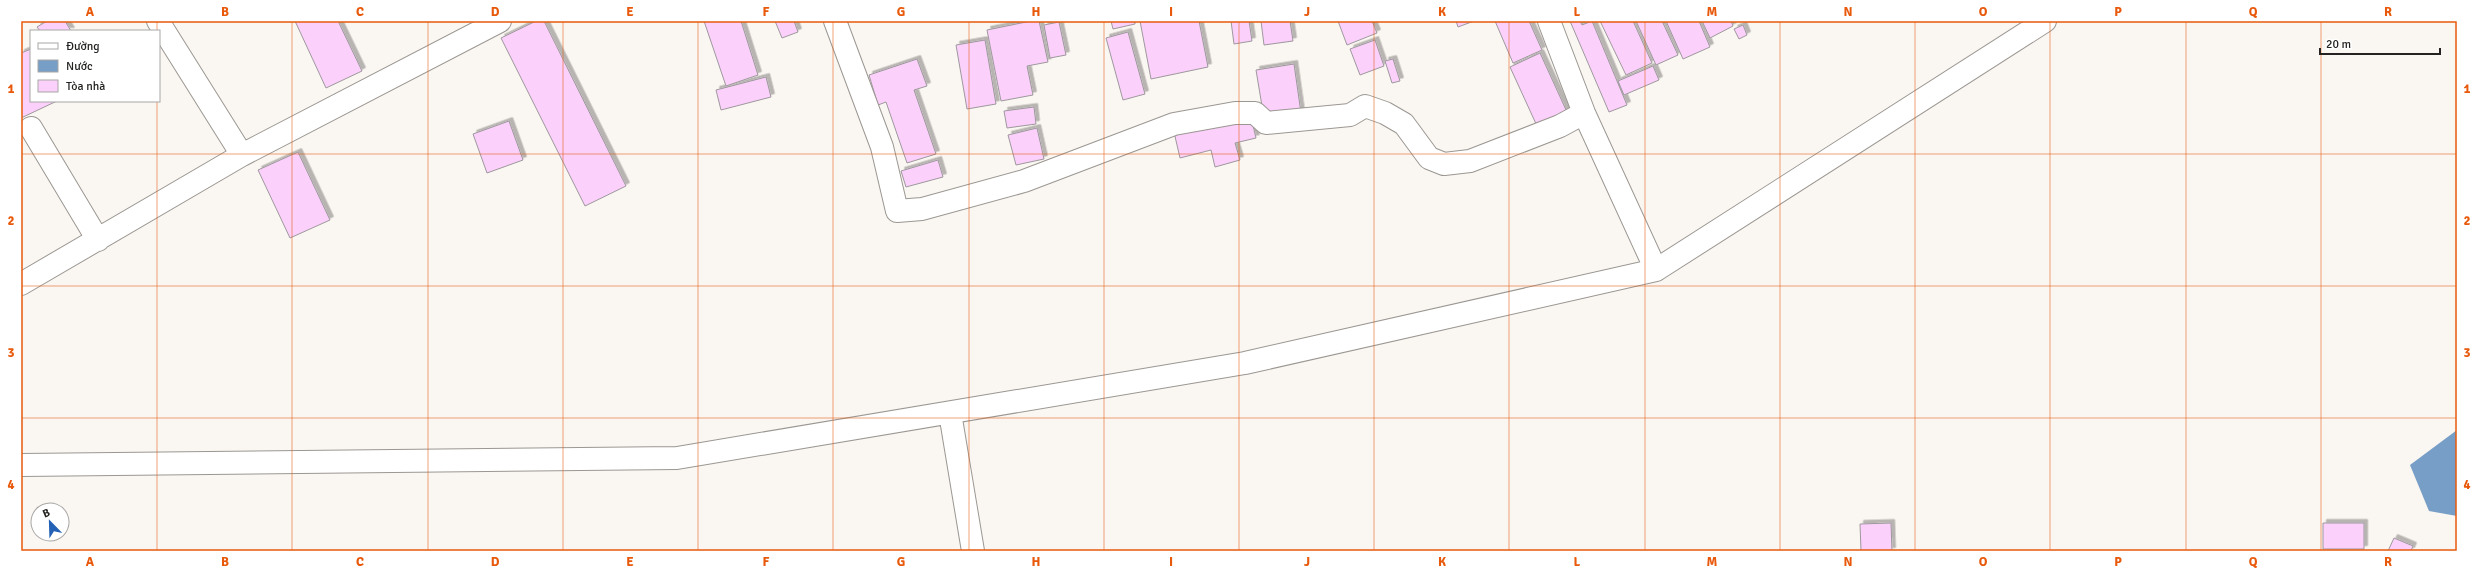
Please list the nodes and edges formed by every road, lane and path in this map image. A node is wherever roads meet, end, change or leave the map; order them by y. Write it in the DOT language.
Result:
graph roads {
  1 [pos="158,21"];
  2 [pos="500,21"];
  3 [pos="835,21"];
  4 [pos="1549,21"];
  5 [pos="2045,21"];
  6 [pos="1584,113"];
  7 [pos="30,128"];
  8 [pos="242,155"];
  9 [pos="98,240"];
  10 [pos="1656,270"];
  11 [pos="21,284"];
  12 [pos="950,413"];
  13 [pos="21,465"];
  14 [pos="973,551"];
  1 -- 8 [label="street"];
  2 -- 8 [label="street"];
  3 -- 6 [label="street"];
  4 -- 6 [label="street"];
  5 -- 10 [label="street"];
  6 -- 10 [label="street"];
  7 -- 9 [label="street"];
  8 -- 9 [label="street"];
  9 -- 11 [label="street"];
  10 -- 12 [label="street"];
  12 -- 13 [label="street"];
  12 -- 14 [label="street"];
}
